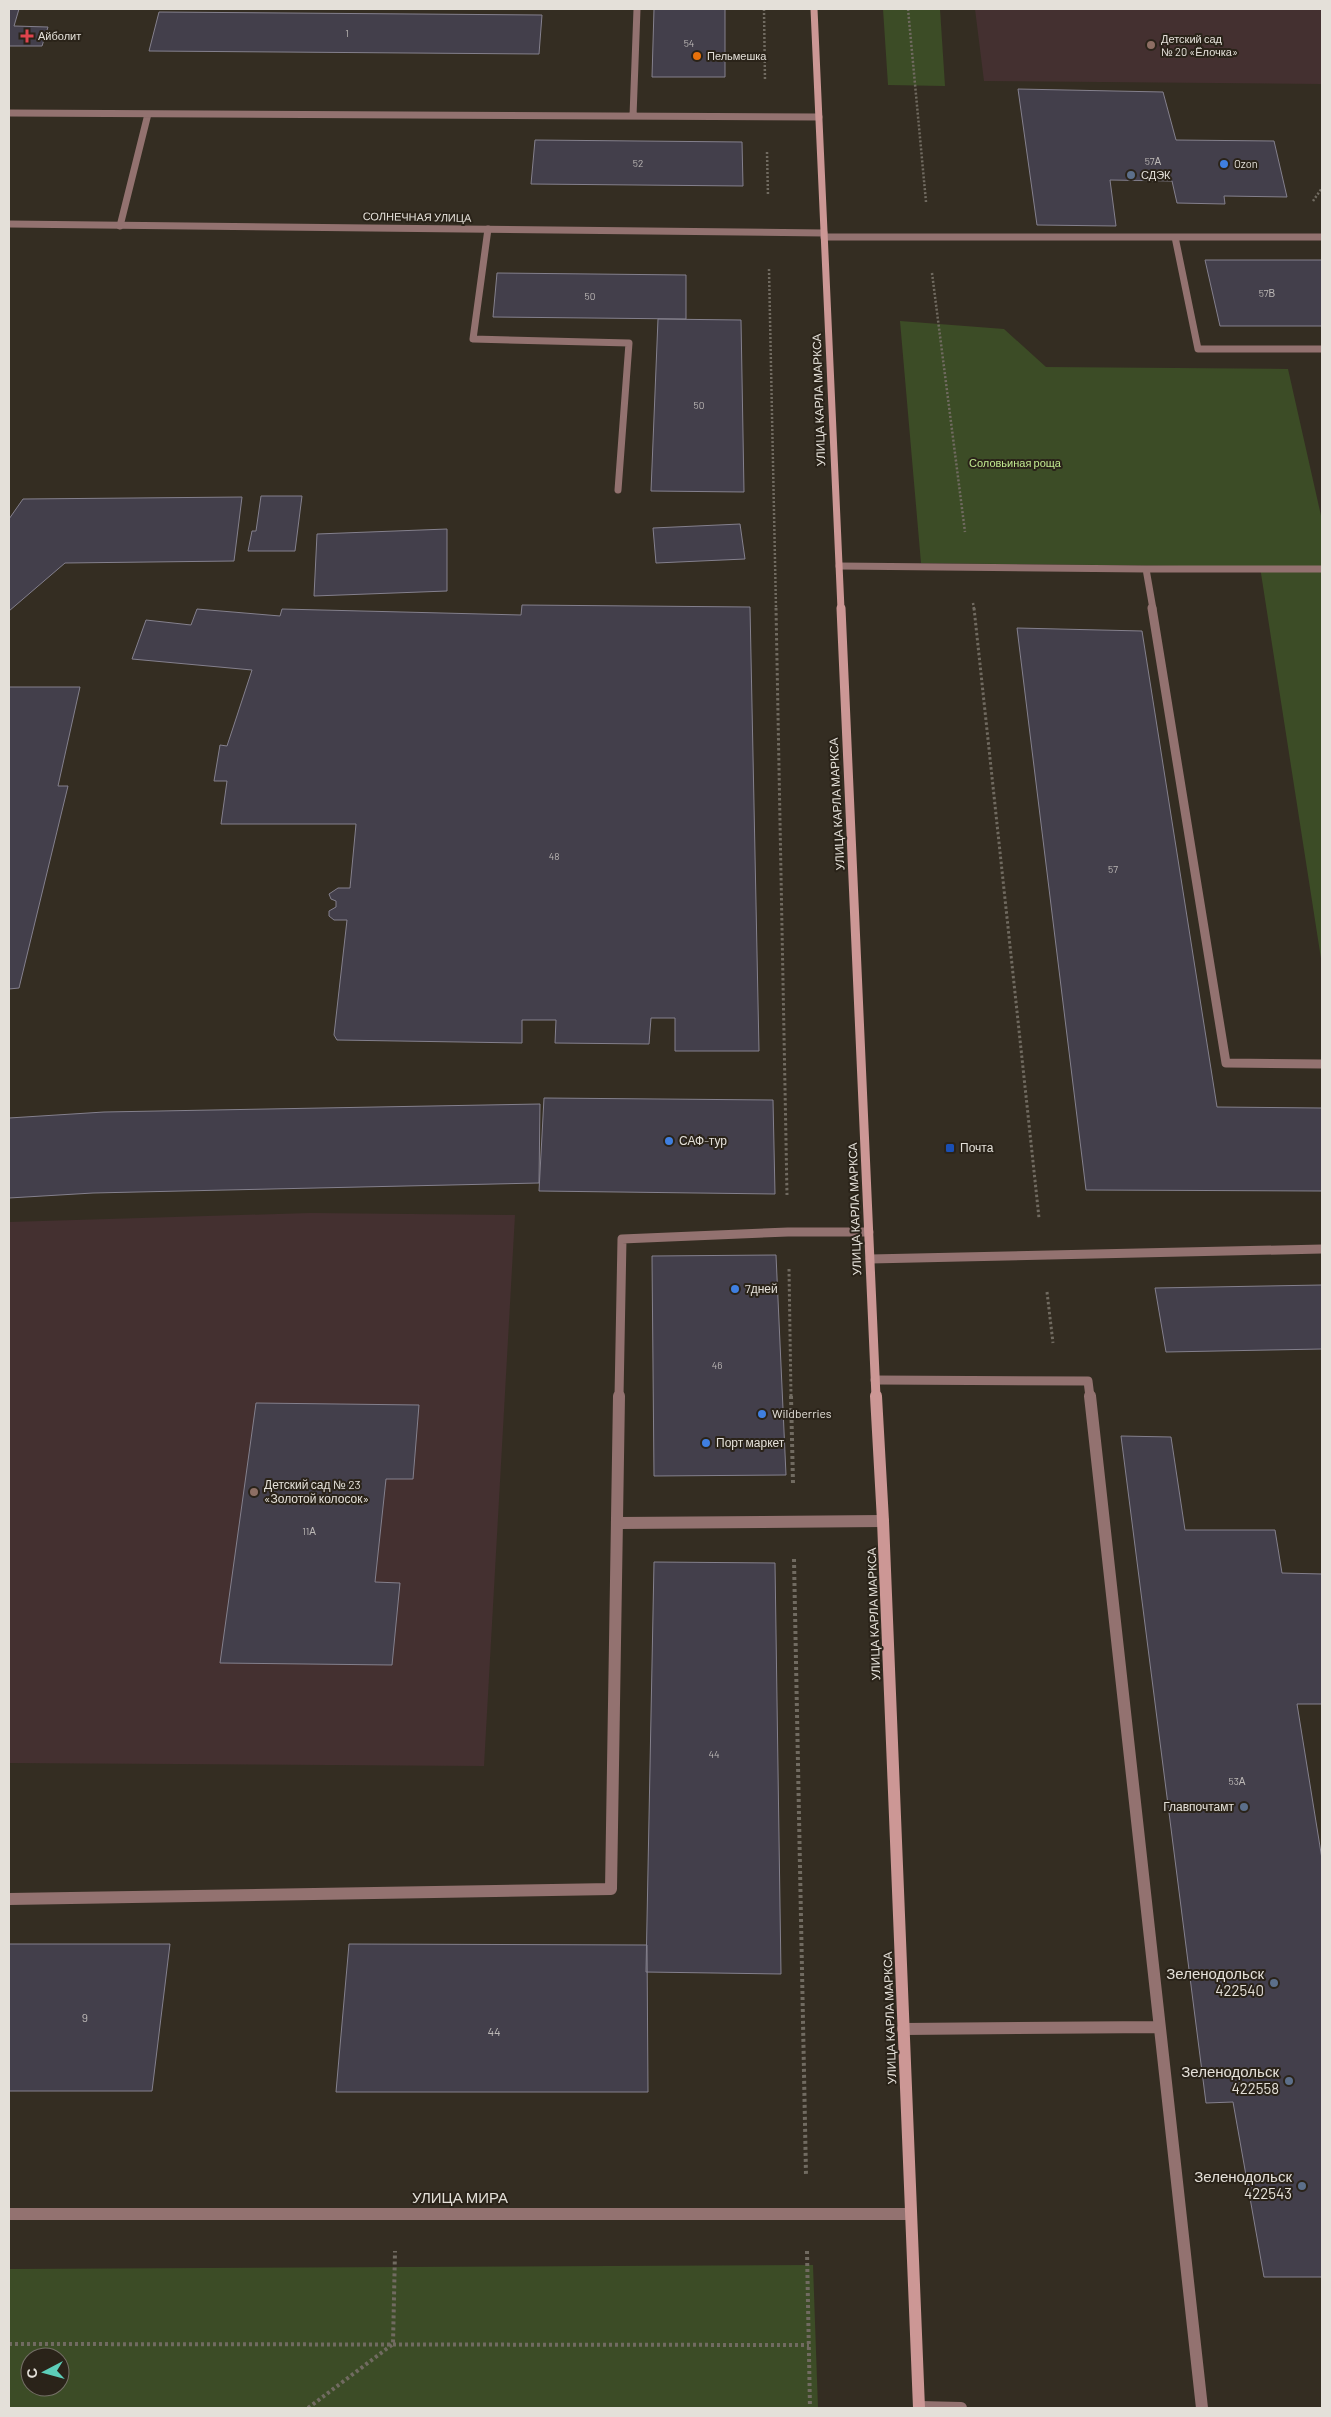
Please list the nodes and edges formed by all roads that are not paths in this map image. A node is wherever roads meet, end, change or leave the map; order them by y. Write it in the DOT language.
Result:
graph roads {
  1 [pos="636,9"];
  2 [pos="814,9"];
  3 [pos="9,113"];
  4 [pos="148,114"];
  5 [pos="633,116"];
  6 [pos="819,117"];
  7 [pos="9,224"];
  8 [pos="120,226"];
  9 [pos="488,229"];
  10 [pos="824,235"];
  11 [pos="1175,237"];
  12 [pos="1322,237"];
  13 [pos="1322,349"];
  14 [pos="618,490"];
  15 [pos="839,566"];
  16 [pos="1146,569"];
  17 [pos="1322,569"];
  18 [pos="1322,1064"];
  19 [pos="868,1232"];
  20 [pos="1322,1249"];
  21 [pos="870,1259"];
  22 [pos="874,1380"];
  23 [pos="883,1521"];
  24 [pos="619,1523"];
  25 [pos="9,1899"];
  26 [pos="1159,2027"];
  27 [pos="903,2029"];
  28 [pos="9,2214"];
  29 [pos="911,2214"];
  30 [pos="919,2408"];
  31 [pos="961,2408"];
  32 [pos="1202,2408"];
  1 -- 5 [label="street"];
  2 -- 6 [label="street, УЛИЦА КАРЛА МАРКСА"];
  3 -- 4 [label="street"];
  4 -- 5 [label="street"];
  4 -- 8 [label="street"];
  5 -- 6 [label="street"];
  6 -- 10 [label="street, УЛИЦА КАРЛА МАРКСА"];
  7 -- 8 [label="street, СОЛНЕЧНАЯ УЛИЦА"];
  8 -- 9 [label="street, СОЛНЕЧНАЯ УЛИЦА"];
  9 -- 10 [label="street, СОЛНЕЧНАЯ УЛИЦА"];
  9 -- 14 [label="street"];
  10 -- 11 [label="street, СОЛНЕЧНАЯ УЛИЦА"];
  10 -- 15 [label="street, УЛИЦА КАРЛА МАРКСА"];
  11 -- 12 [label="street, СОЛНЕЧНАЯ УЛИЦА"];
  11 -- 13 [label="street"];
  15 -- 16 [label="street"];
  15 -- 19 [label="street, УЛИЦА КАРЛА МАРКСА"];
  16 -- 17 [label="street"];
  16 -- 18 [label="street"];
  19 -- 21 [label="street, УЛИЦА КАРЛА МАРКСА"];
  19 -- 24 [label="street"];
  20 -- 21 [label="street"];
  21 -- 22 [label="street, УЛИЦА КАРЛА МАРКСА"];
  22 -- 23 [label="street, УЛИЦА КАРЛА МАРКСА"];
  22 -- 26 [label="street"];
  23 -- 24 [label="street"];
  23 -- 27 [label="street, УЛИЦА КАРЛА МАРКСА"];
  24 -- 25 [label="street"];
  26 -- 27 [label="street"];
  26 -- 32 [label="street"];
  27 -- 29 [label="street, УЛИЦА КАРЛА МАРКСА"];
  28 -- 29 [label="street, УЛИЦА МИРА"];
  29 -- 30 [label="street, УЛИЦА КАРЛА МАРКСА"];
  30 -- 31 [label="street"];
}
